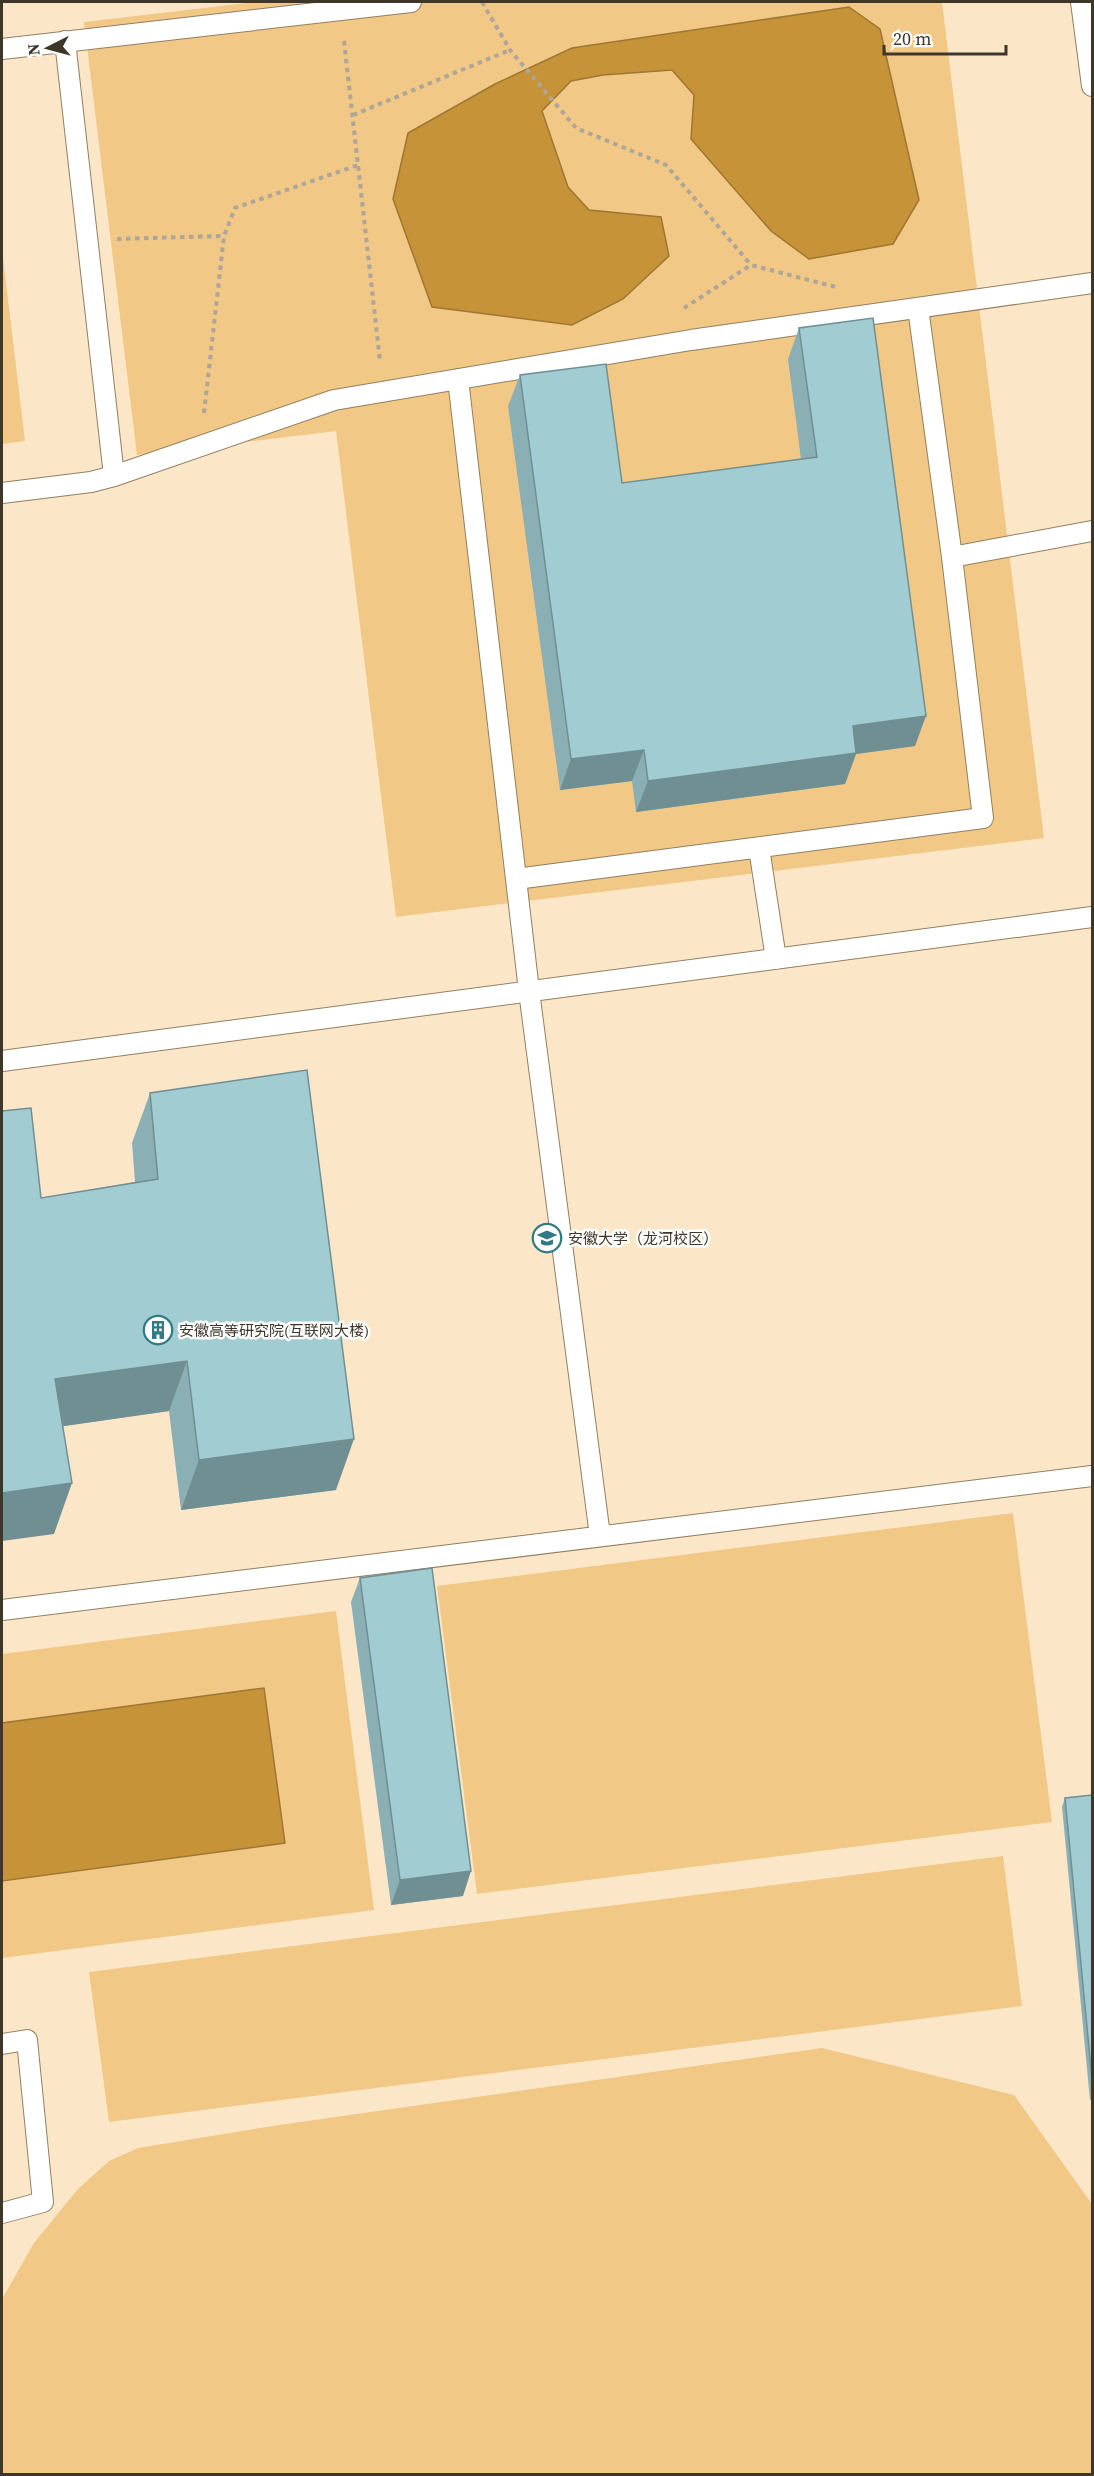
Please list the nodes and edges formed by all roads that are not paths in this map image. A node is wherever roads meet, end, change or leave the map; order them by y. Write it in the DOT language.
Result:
graph roads {
  1 [pos="411,2"];
  2 [pos="1081,2"];
  3 [pos="65,41"];
  4 [pos="2,49"];
  5 [pos="1092,86"];
  6 [pos="1092,283"];
  7 [pos="918,308"];
  8 [pos="458,379"];
  9 [pos="114,476"];
  10 [pos="2,494"];
  11 [pos="1092,531"];
  12 [pos="952,557"];
  13 [pos="759,848"];
  14 [pos="516,879"];
  15 [pos="1092,917"];
  16 [pos="776,958"];
  17 [pos="529,991"];
  18 [pos="2,1061"];
  19 [pos="1092,1476"];
  20 [pos="600,1536"];
  21 [pos="2,1610"];
  22 [pos="2,2044"];
  23 [pos="2,2213"];
  1 -- 3 [label="lane"];
  2 -- 5 [label="lane"];
  3 -- 4 [label="lane"];
  3 -- 9 [label="lane"];
  6 -- 7 [label="lane"];
  7 -- 8 [label="lane"];
  7 -- 12 [label="lane"];
  8 -- 9 [label="lane"];
  8 -- 14 [label="lane"];
  9 -- 10 [label="lane"];
  11 -- 12 [label="lane"];
  12 -- 13 [label="lane"];
  13 -- 14 [label="lane"];
  13 -- 16 [label="lane"];
  14 -- 17 [label="lane"];
  15 -- 16 [label="lane"];
  16 -- 17 [label="lane"];
  17 -- 18 [label="lane"];
  17 -- 20 [label="lane"];
  19 -- 20 [label="lane"];
  20 -- 21 [label="lane"];
  22 -- 23 [label="lane"];
}
